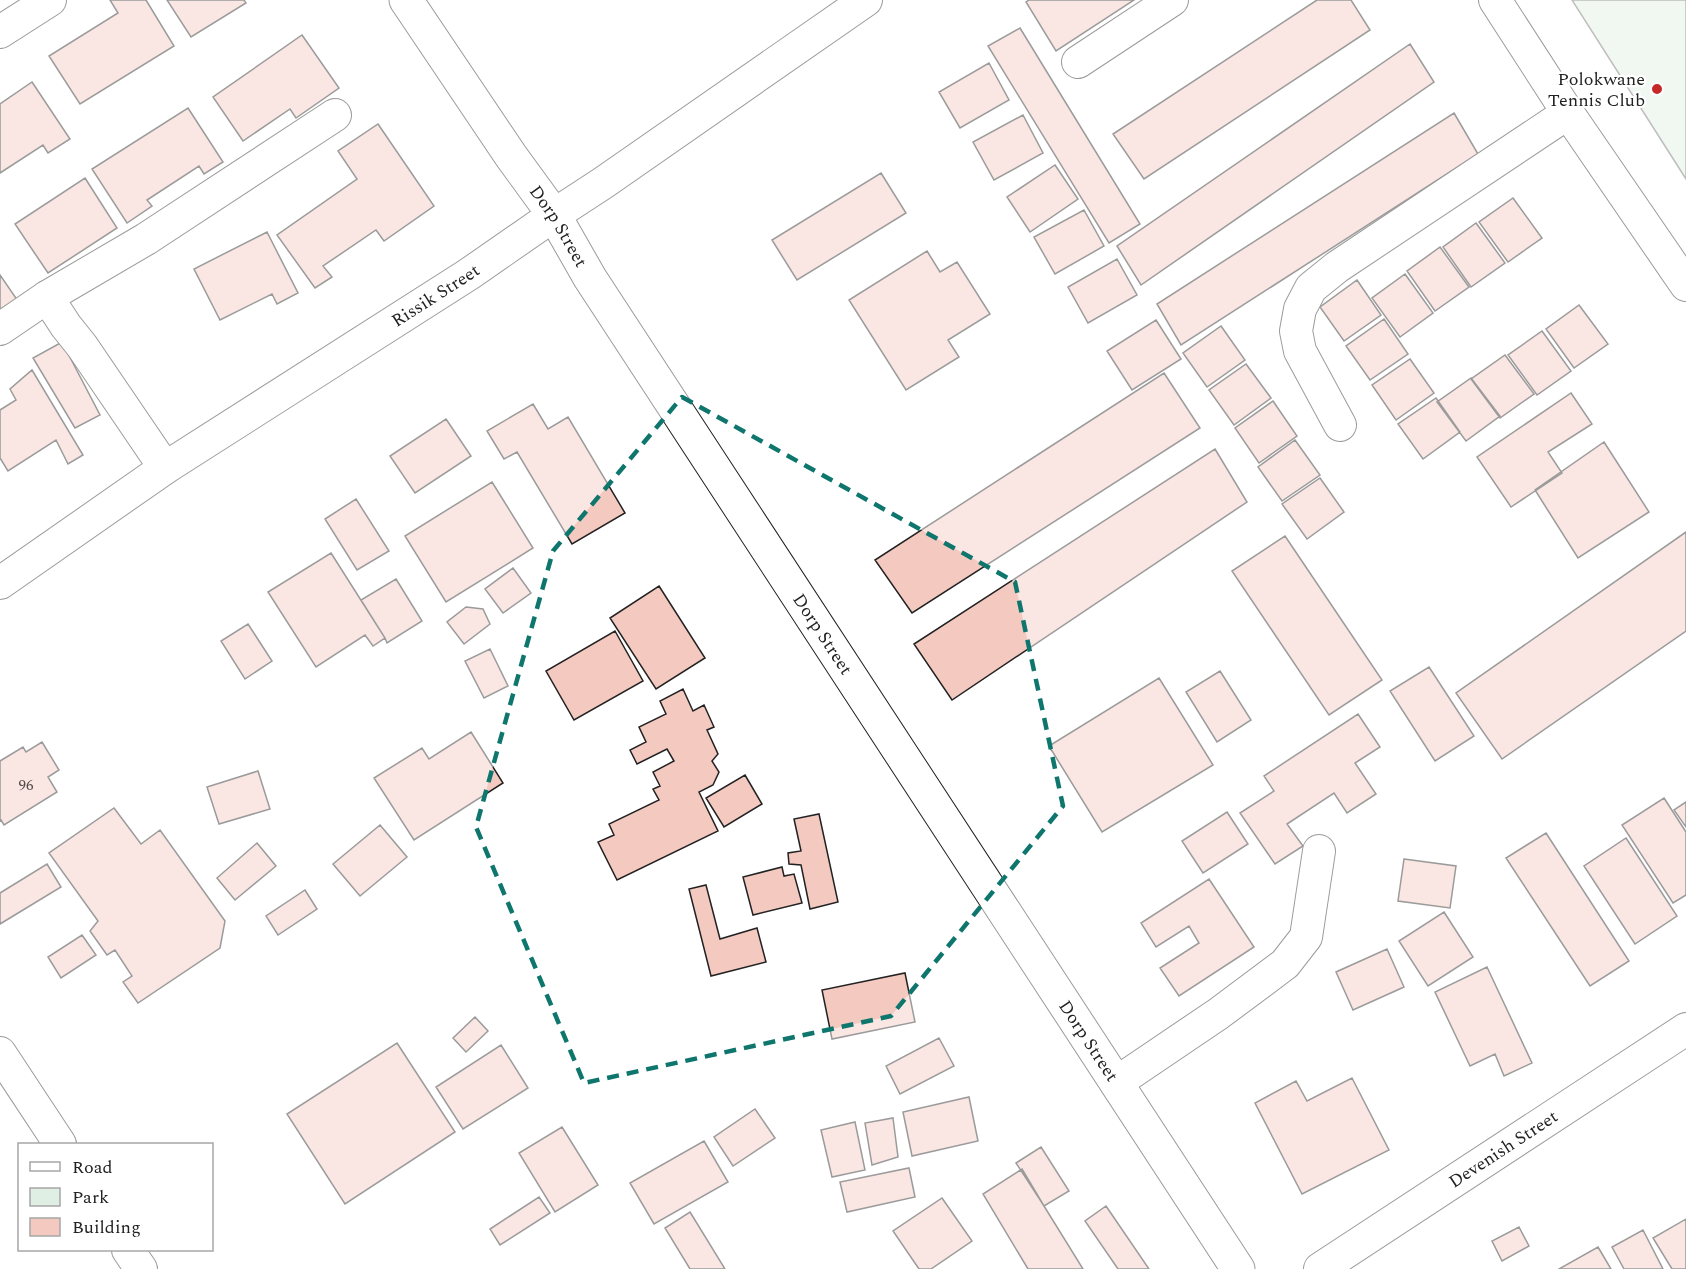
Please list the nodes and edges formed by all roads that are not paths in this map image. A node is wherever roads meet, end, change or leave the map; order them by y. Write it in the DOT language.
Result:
graph roads {
  1 [pos="50,0"];
  2 [pos="406,0"];
  3 [pos="866,0"];
  4 [pos="1172,0"];
  5 [pos="1495,0"];
  6 [pos="0,32"];
  7 [pos="1078,62"];
  8 [pos="1568,113"];
  9 [pos="335,114"];
  10 [pos="554,215"];
  11 [pos="1686,285"];
  12 [pos="47,297"];
  13 [pos="0,329"];
  14 [pos="1340,425"];
  15 [pos="165,468"];
  16 [pos="0,584"];
  17 [pos="1319,851"];
  18 [pos="1686,1029"];
  19 [pos="0,1053"];
  20 [pos="1116,1083"];
  21 [pos="59,1143"];
  22 [pos="129,1251"];
  23 [pos="141,1269"];
  24 [pos="1238,1269"];
  25 [pos="1320,1269"];
  1 -- 6 [label="street"];
  2 -- 10 [label="street, Dorp Street"];
  3 -- 10 [label="street, Rissik Street"];
  4 -- 7 [label="street"];
  5 -- 8 [label="street"];
  8 -- 11 [label="street"];
  8 -- 14 [label="street"];
  9 -- 12 [label="street"];
  10 -- 15 [label="street, Rissik Street"];
  10 -- 20 [label="street, Dorp Street"];
  12 -- 13 [label="street"];
  12 -- 15 [label="street"];
  15 -- 16 [label="street, Rissik Street"];
  17 -- 20 [label="street"];
  18 -- 25 [label="street, Devenish Street"];
  19 -- 21 [label="street"];
  20 -- 24 [label="street, Dorp Street"];
  22 -- 23 [label="street"];
}
